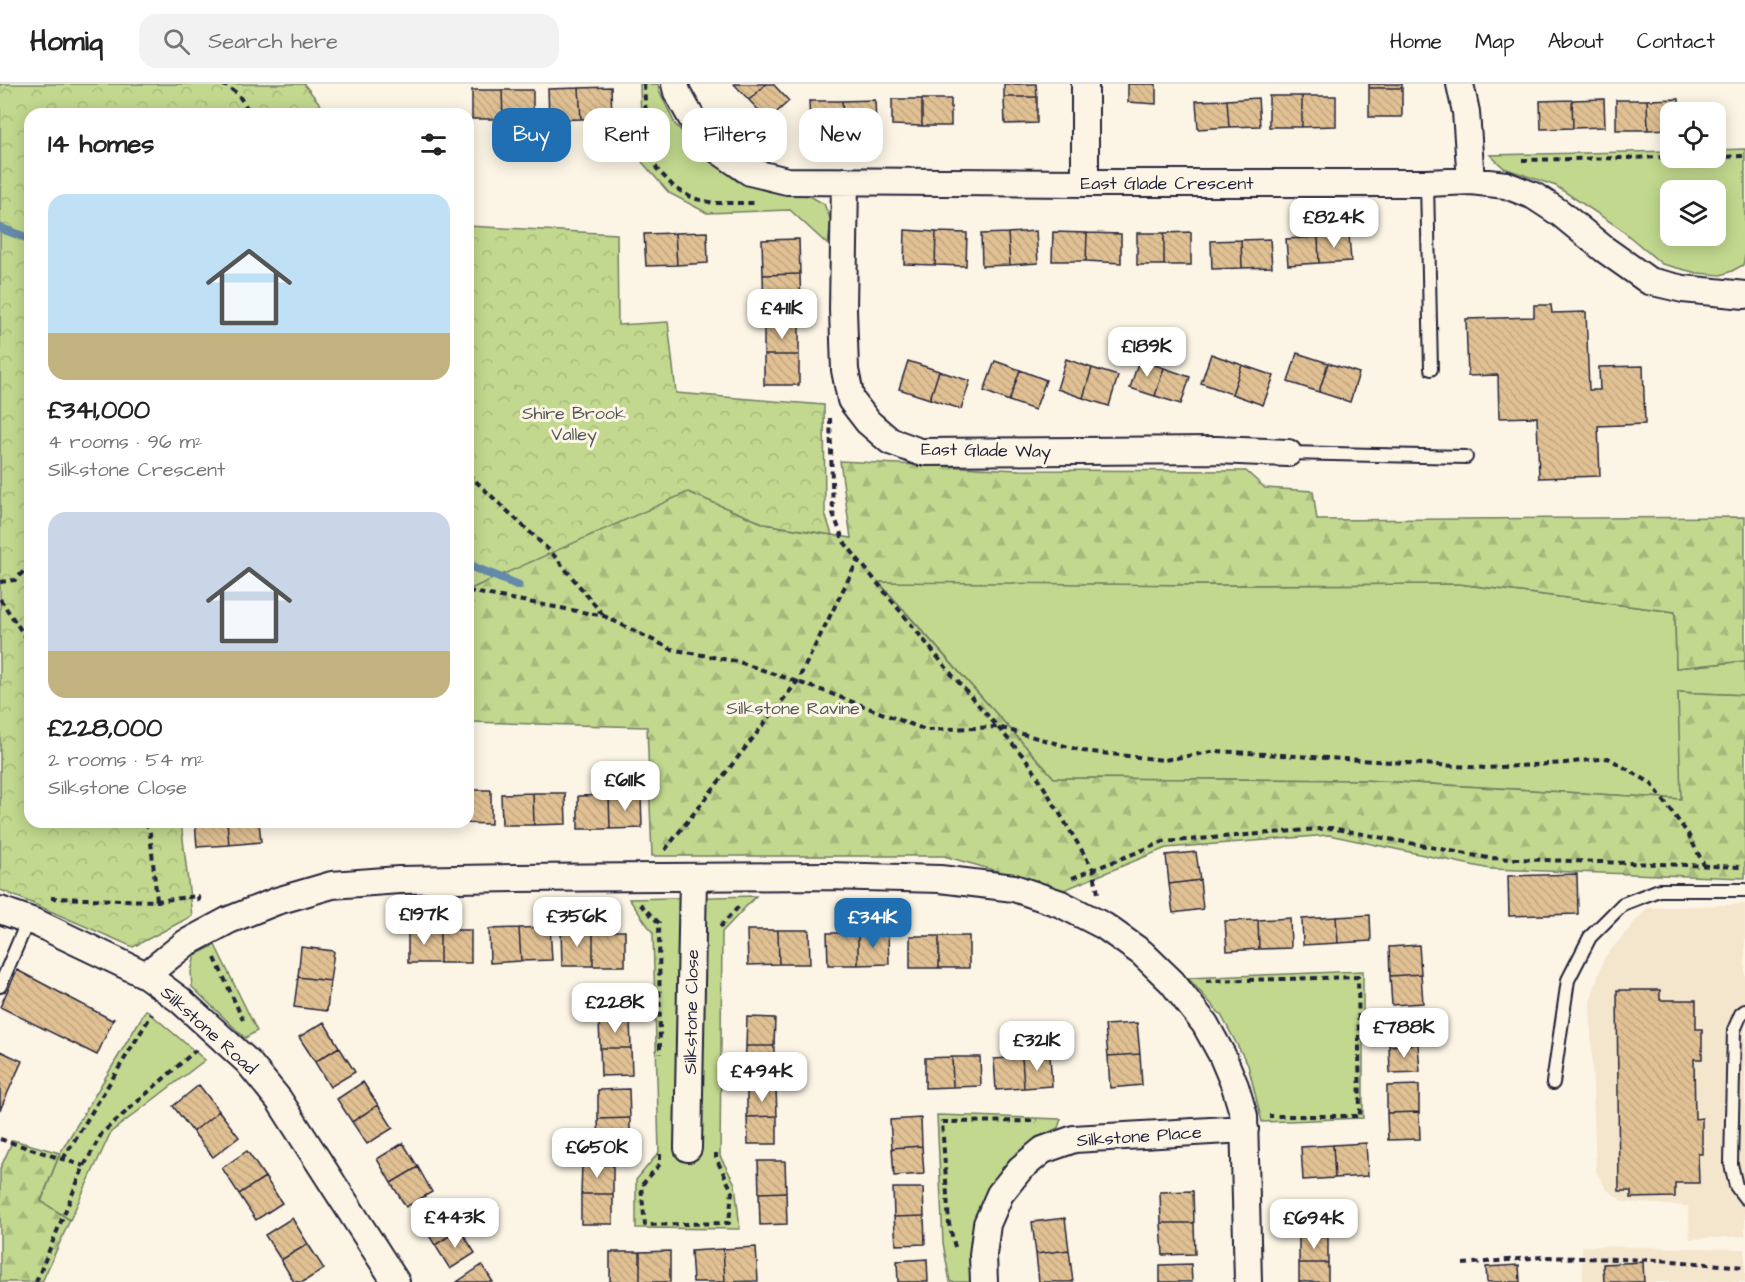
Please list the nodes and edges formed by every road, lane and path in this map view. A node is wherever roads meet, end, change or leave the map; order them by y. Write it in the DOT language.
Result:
graph roads {
  1 [pos="222,84"];
  2 [pos="675,84"];
  3 [pos="1085,84"];
  4 [pos="1460,84"];
  5 [pos="247,108"];
  6 [pos="1745,156"];
  7 [pos="1660,157"];
  8 [pos="1726,157"];
  9 [pos="1516,160"];
  10 [pos="845,181"];
  11 [pos="1471,181"];
  12 [pos="1085,183"];
  13 [pos="1427,183"];
  14 [pos="1745,295"];
  15 [pos="1431,369"];
  16 [pos="830,418"];
  17 [pos="1288,453"];
  18 [pos="1466,457"];
  19 [pos="474,480"];
  20 [pos="858,560"];
  21 [pos="24,572"];
  22 [pos="0,582"];
  23 [pos="474,592"];
  24 [pos="0,599"];
  25 [pos="604,616"];
  26 [pos="24,635"];
  27 [pos="797,682"];
  28 [pos="998,727"];
  29 [pos="148,828"];
  30 [pos="1704,865"];
  31 [pos="1745,868"];
  32 [pos="1093,869"];
  33 [pos="664,877"];
  34 [pos="693,877"];
  35 [pos="1071,878"];
  36 [pos="1745,890"];
  37 [pos="158,900"];
  38 [pos="0,910"];
  39 [pos="28,920"];
  40 [pos="1104,926"];
  41 [pos="202,934"];
  42 [pos="146,975"];
  43 [pos="1172,982"];
  44 [pos="0,986"];
  45 [pos="167,991"];
  46 [pos="1745,1011"];
  47 [pos="216,1032"];
  48 [pos="236,1051"];
  49 [pos="1553,1083"];
  50 [pos="1046,1121"];
  51 [pos="1245,1122"];
  52 [pos="0,1139"];
  53 [pos="688,1148"];
  54 [pos="63,1159"];
  55 [pos="84,1166"];
  56 [pos="1745,1198"];
  57 [pos="955,1255"];
  58 [pos="1462,1264"];
  59 [pos="1745,1267"];
  60 [pos="36,1282"];
  61 [pos="396,1282"];
  62 [pos="984,1282"];
  63 [pos="1248,1282"];
  1 -- 5 [label="path"];
  2 -- 10 [label="street, East Glade Crescent"];
  3 -- 12 [label="street"];
  4 -- 11 [label="street"];
  6 -- 8 [label="path"];
  7 -- 9 [label="path"];
  10 -- 12 [label="street, East Glade Crescent"];
  10 -- 17 [label="street, East Glade Way"];
  11 -- 13 [label="street, East Glade Crescent"];
  11 -- 14 [label="street, East Glade Crescent"];
  12 -- 13 [label="street, East Glade Crescent"];
  13 -- 15 [label="lane"];
  16 -- 20 [label="path"];
  17 -- 18 [label="lane"];
  19 -- 25 [label="path"];
  20 -- 27 [label="path"];
  20 -- 28 [label="path"];
  21 -- 22 [label="path"];
  23 -- 25 [label="path"];
  24 -- 26 [label="path"];
  25 -- 27 [label="path"];
  27 -- 28 [label="path"];
  27 -- 33 [label="path"];
  28 -- 30 [label="path"];
  28 -- 32 [label="path"];
  29 -- 37 [label="path"];
  30 -- 31 [label="path"];
  30 -- 32 [label="path"];
  32 -- 35 [label="path"];
  32 -- 40 [label="path"];
  33 -- 34 [label="street"];
  33 -- 41 [label="street"];
  34 -- 40 [label="street"];
  34 -- 53 [label="street, Silkstone Close"];
  36 -- 49 [label="lane"];
  37 -- 39 [label="path"];
  37 -- 41 [label="path"];
  38 -- 39 [label="street, Silkstone Road"];
  39 -- 42 [label="street, Silkstone Road"];
  39 -- 44 [label="lane"];
  40 -- 43 [label="street"];
  41 -- 42 [label="street"];
  41 -- 48 [label="path"];
  42 -- 45 [label="street, Silkstone Road"];
  43 -- 51 [label="street"];
  43 -- 51 [label="path"];
  45 -- 47 [label="street, Silkstone Road"];
  45 -- 54 [label="path"];
  46 -- 56 [label="lane"];
  47 -- 48 [label="street, Silkstone Road"];
  47 -- 55 [label="path"];
  48 -- 61 [label="street, Silkstone Road"];
  50 -- 57 [label="path"];
  51 -- 62 [label="street, Silkstone Place"];
  51 -- 63 [label="street"];
  52 -- 54 [label="path"];
  54 -- 55 [label="path"];
  55 -- 60 [label="path"];
  58 -- 59 [label="path"];
}
